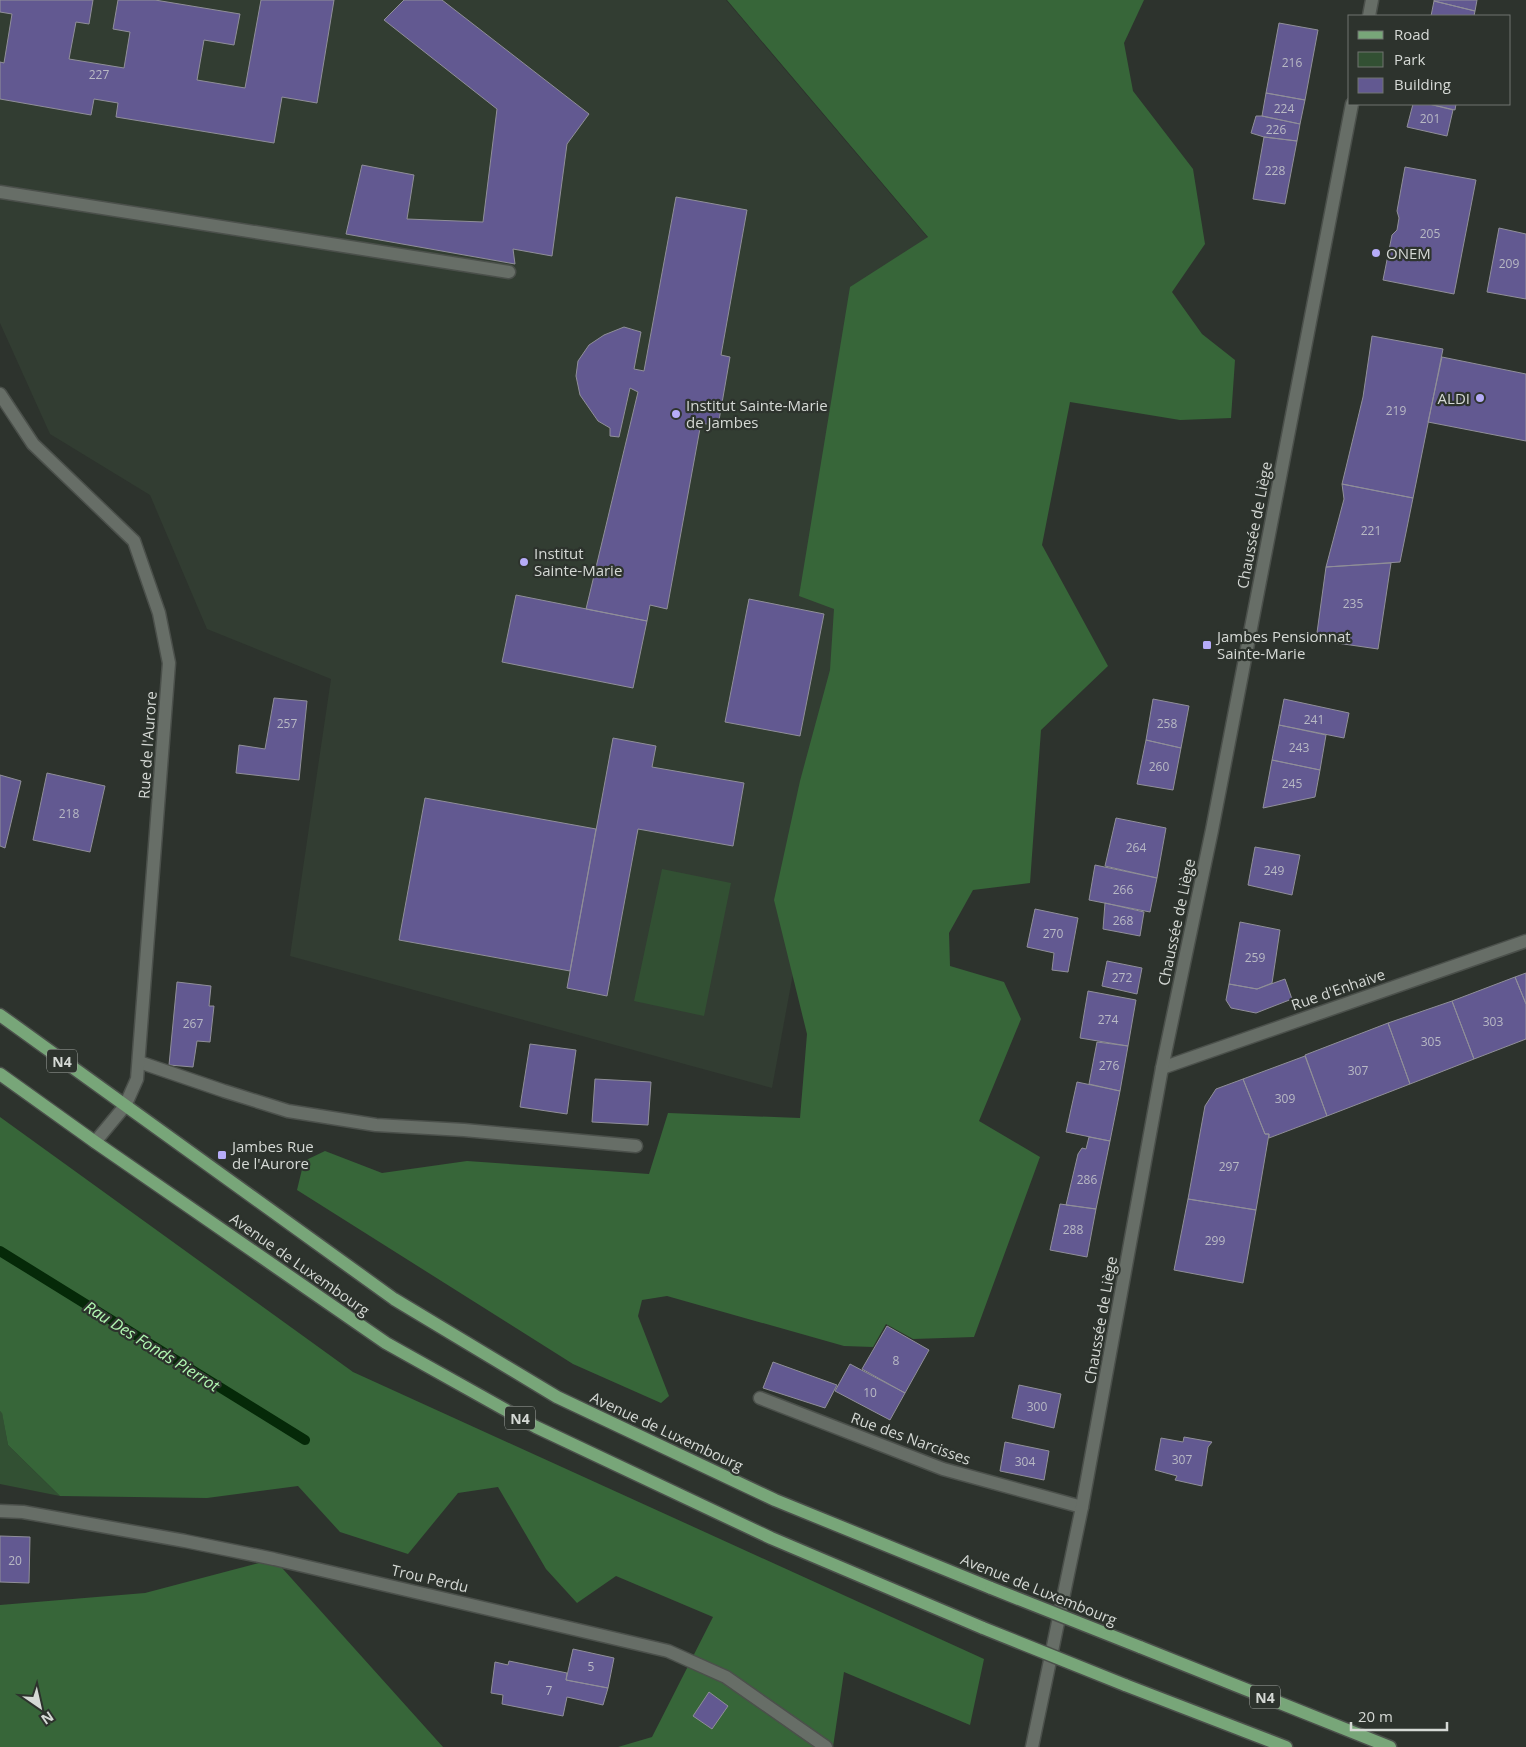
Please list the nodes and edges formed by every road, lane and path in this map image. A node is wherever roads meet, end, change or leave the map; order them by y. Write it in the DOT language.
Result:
graph roads {
  1 [pos="1372,0"];
  2 [pos="1369,15"];
  3 [pos="1352,105"];
  4 [pos="0,192"];
  5 [pos="508,272"];
  6 [pos="0,394"];
  7 [pos="1526,941"];
  8 [pos="0,1015"];
  9 [pos="138,1062"];
  10 [pos="1162,1068"];
  11 [pos="0,1074"];
  12 [pos="125,1106"];
  13 [pos="95,1142"];
  14 [pos="636,1146"];
  15 [pos="760,1398"];
  16 [pos="1082,1506"];
  17 [pos="0,1511"];
  18 [pos="826,1747"];
  19 [pos="1032,1747"];
  20 [pos="1286,1747"];
  21 [pos="1390,1747"];
  1 -- 2 [label="street"];
  3 -- 10 [label="street, Chaussée de Liège"];
  4 -- 5 [label="street"];
  6 -- 9 [label="street, Rue de l'Aurore"];
  7 -- 10 [label="street, Rue d'Enhaive"];
  8 -- 12 [label="main road, Avenue de Luxembourg / N4"];
  9 -- 12 [label="street, Rue de l'Aurore"];
  9 -- 14 [label="street"];
  10 -- 16 [label="street, Chaussée de Liège"];
  11 -- 13 [label="main road, Avenue de Luxembourg / N4"];
  12 -- 13 [label="street, Rue de l'Aurore"];
  12 -- 21 [label="main road, Avenue de Luxembourg / N4, bridge"];
  13 -- 20 [label="main road, Avenue de Luxembourg / N4, bridge"];
  15 -- 16 [label="street, Rue des Narcisses"];
  16 -- 19 [label="street, Chaussée de Liège"];
  17 -- 18 [label="street, Trou Perdu"];
}
